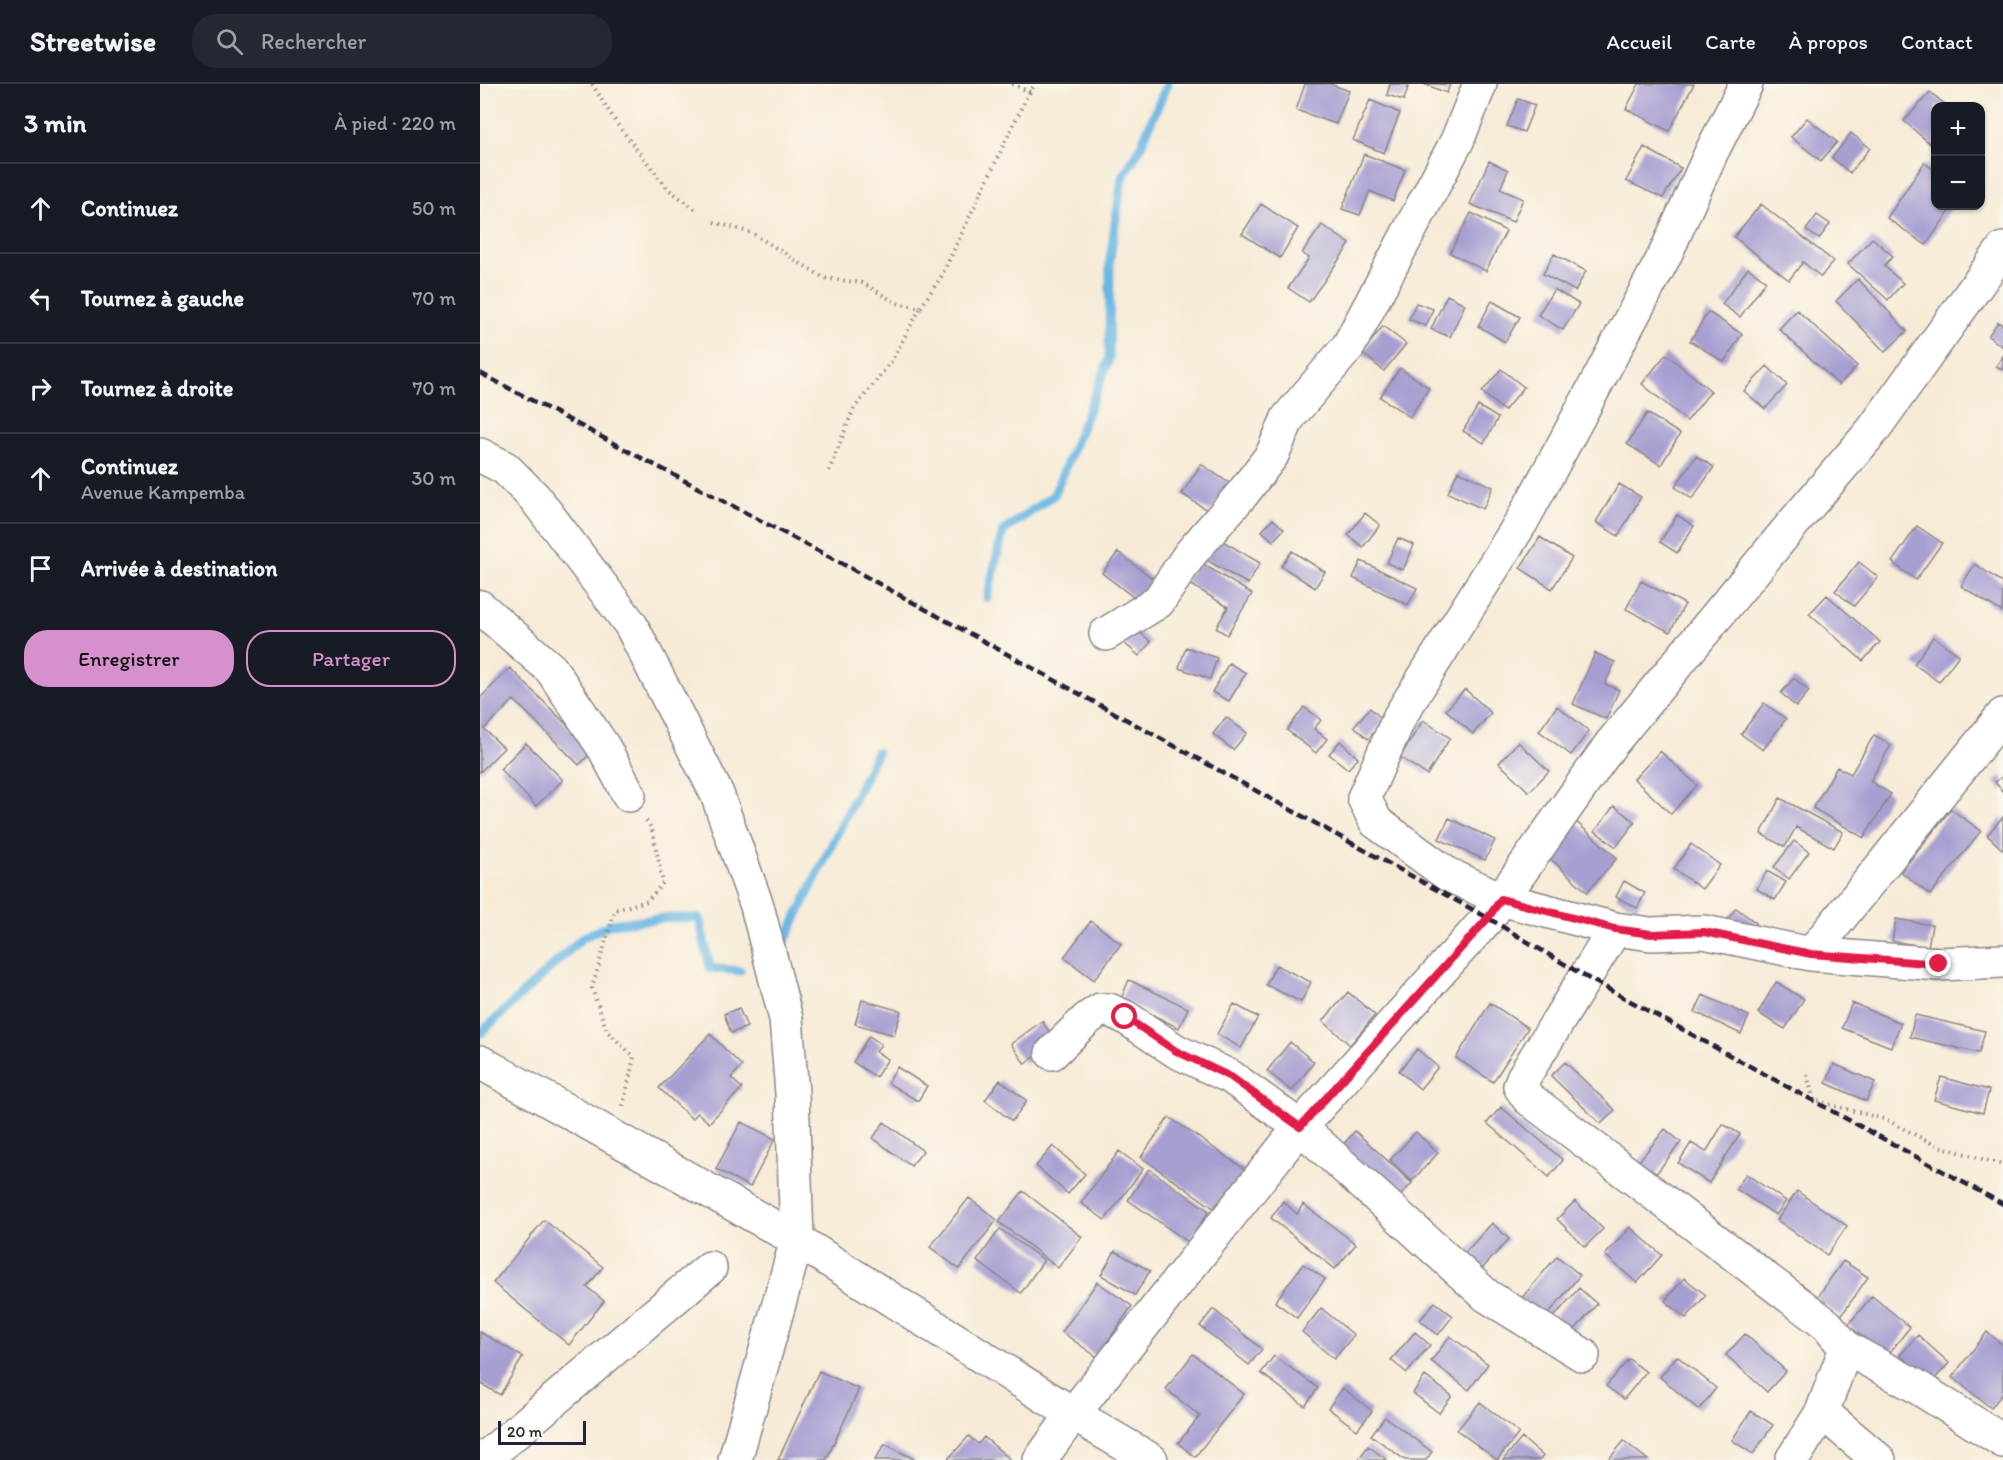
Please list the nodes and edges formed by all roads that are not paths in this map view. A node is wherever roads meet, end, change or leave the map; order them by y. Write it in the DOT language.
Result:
graph roads {
  1 [pos="1480,84"];
  2 [pos="1746,84"];
  3 [pos="2003,249"];
  4 [pos="480,455"];
  5 [pos="480,607"];
  6 [pos="1106,634"];
  7 [pos="2003,715"];
  8 [pos="629,795"];
  9 [pos="1501,899"];
  10 [pos="1615,929"];
  11 [pos="1811,954"];
  12 [pos="2003,961"];
  13 [pos="1052,1053"];
  14 [pos="480,1062"];
  15 [pos="1300,1127"];
  16 [pos="797,1240"];
  17 [pos="710,1268"];
  18 [pos="1846,1347"];
  19 [pos="1583,1355"];
  20 [pos="1822,1412"];
  21 [pos="1073,1414"];
  22 [pos="2003,1441"];
  23 [pos="483,1460"];
  24 [pos="735,1460"];
  25 [pos="1040,1460"];
  26 [pos="1151,1460"];
  27 [pos="1792,1460"];
  28 [pos="1879,1460"];
  1 -- 6 [label="main road"];
  2 -- 9 [label="main road"];
  3 -- 9 [label="main road"];
  4 -- 16 [label="main road"];
  5 -- 8 [label="main road"];
  7 -- 11 [label="main road"];
  9 -- 10 [label="main road"];
  9 -- 15 [label="main road"];
  10 -- 11 [label="main road"];
  10 -- 18 [label="main road"];
  11 -- 12 [label="main road"];
  13 -- 15 [label="main road"];
  14 -- 16 [label="main road"];
  15 -- 19 [label="main road"];
  15 -- 21 [label="main road"];
  16 -- 21 [label="main road"];
  16 -- 24 [label="main road"];
  17 -- 23 [label="main road"];
  18 -- 20 [label="main road"];
  18 -- 22 [label="main road"];
  20 -- 27 [label="main road"];
  20 -- 28 [label="main road"];
  21 -- 25 [label="main road"];
  21 -- 26 [label="main road"];
}
